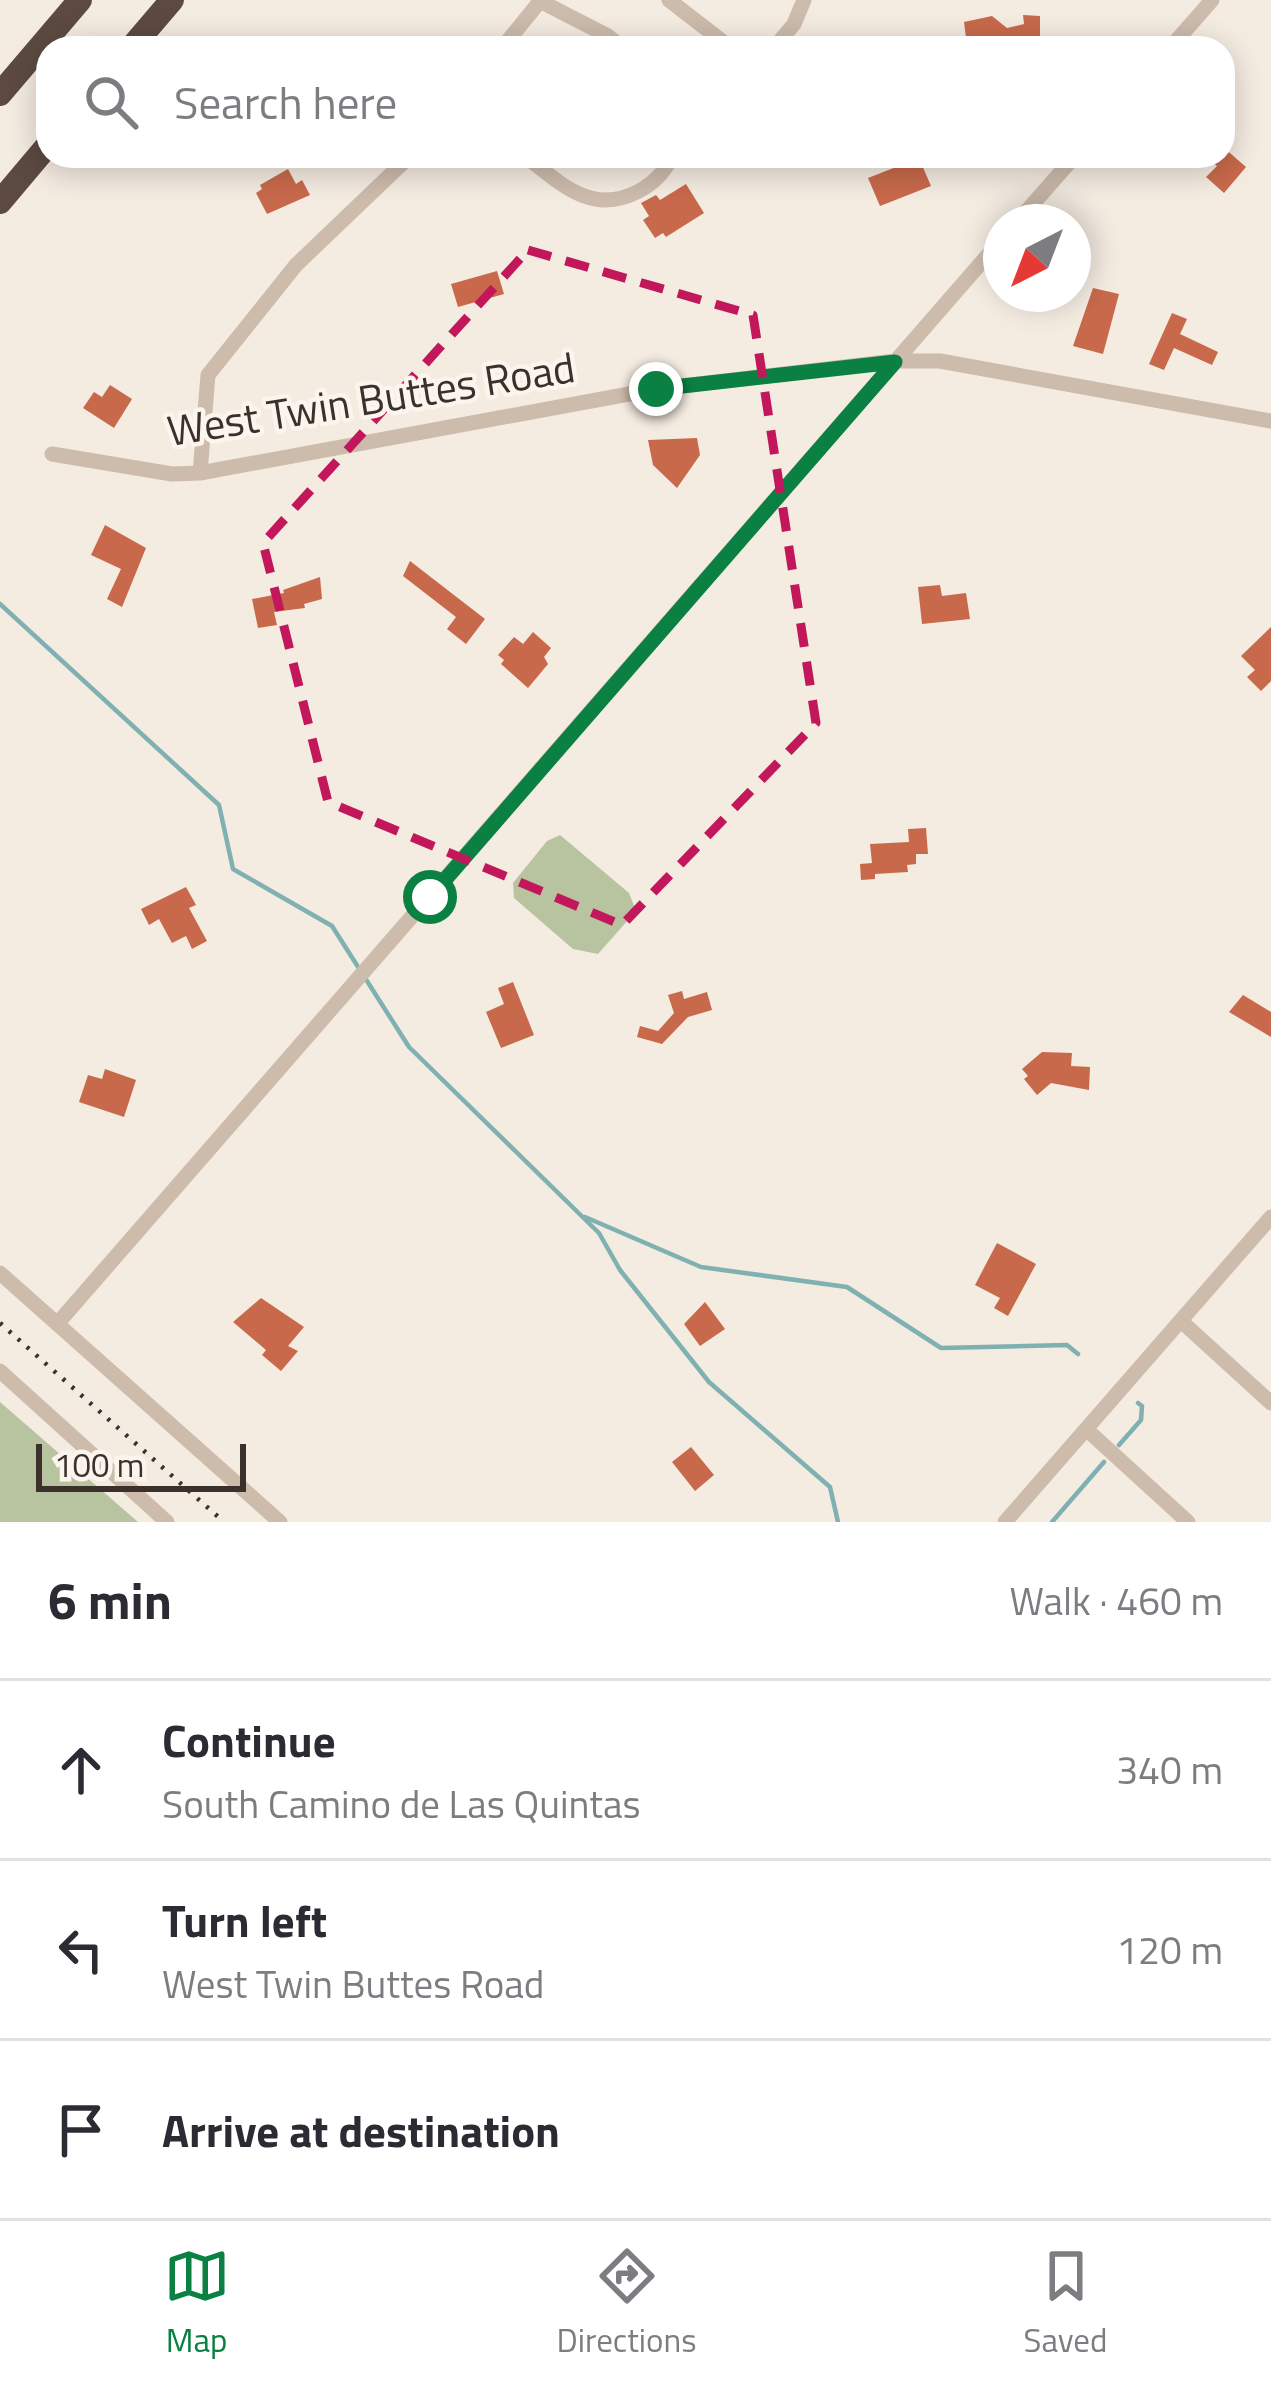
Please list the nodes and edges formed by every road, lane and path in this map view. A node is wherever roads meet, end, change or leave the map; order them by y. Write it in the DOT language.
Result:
graph roads {
  1 [pos="80,0"];
  2 [pos="172,0"];
  3 [pos="541,0"];
  4 [pos="669,0"];
  5 [pos="804,0"];
  6 [pos="1212,0"];
  7 [pos="49,36"];
  8 [pos="141,36"];
  9 [pos="512,36"];
  10 [pos="608,36"];
  11 [pos="716,36"];
  12 [pos="784,36"];
  13 [pos="1180,36"];
  14 [pos="36,52"];
  15 [pos="0,94"];
  16 [pos="36,160"];
  17 [pos="398,168"];
  18 [pos="540,168"];
  19 [pos="665,168"];
  20 [pos="1064,168"];
  21 [pos="0,202"];
  22 [pos="1033,204"];
  23 [pos="983,261"];
  24 [pos="895,362"];
  25 [pos="1271,421"];
  26 [pos="52,454"];
  27 [pos="200,472"];
  28 [pos="1271,1217"];
  29 [pos="0,1273"];
  30 [pos="1181,1322"];
  31 [pos="57,1324"];
  32 [pos="0,1371"];
  33 [pos="1271,1402"];
  34 [pos="1086,1429"];
  35 [pos="167,1522"];
  36 [pos="280,1522"];
  37 [pos="1005,1522"];
  38 [pos="1188,1522"];
  1 -- 7 [label="highway"];
  2 -- 8 [label="highway"];
  3 -- 9 [label="street"];
  3 -- 10 [label="street"];
  4 -- 11 [label="street"];
  5 -- 12 [label="street"];
  6 -- 13 [label="street"];
  14 -- 15 [label="highway"];
  16 -- 21 [label="highway"];
  17 -- 27 [label="street"];
  18 -- 19 [label="street"];
  20 -- 22 [label="street"];
  23 -- 24 [label="street"];
  24 -- 25 [label="street, West Twin Buttes Road"];
  24 -- 27 [label="street, West Twin Buttes Road"];
  24 -- 31 [label="street"];
  26 -- 27 [label="street, West Twin Buttes Road"];
  28 -- 30 [label="street"];
  29 -- 31 [label="street"];
  30 -- 33 [label="street"];
  30 -- 34 [label="street"];
  31 -- 36 [label="street"];
  32 -- 35 [label="street"];
  34 -- 37 [label="street"];
  34 -- 38 [label="street"];
}
